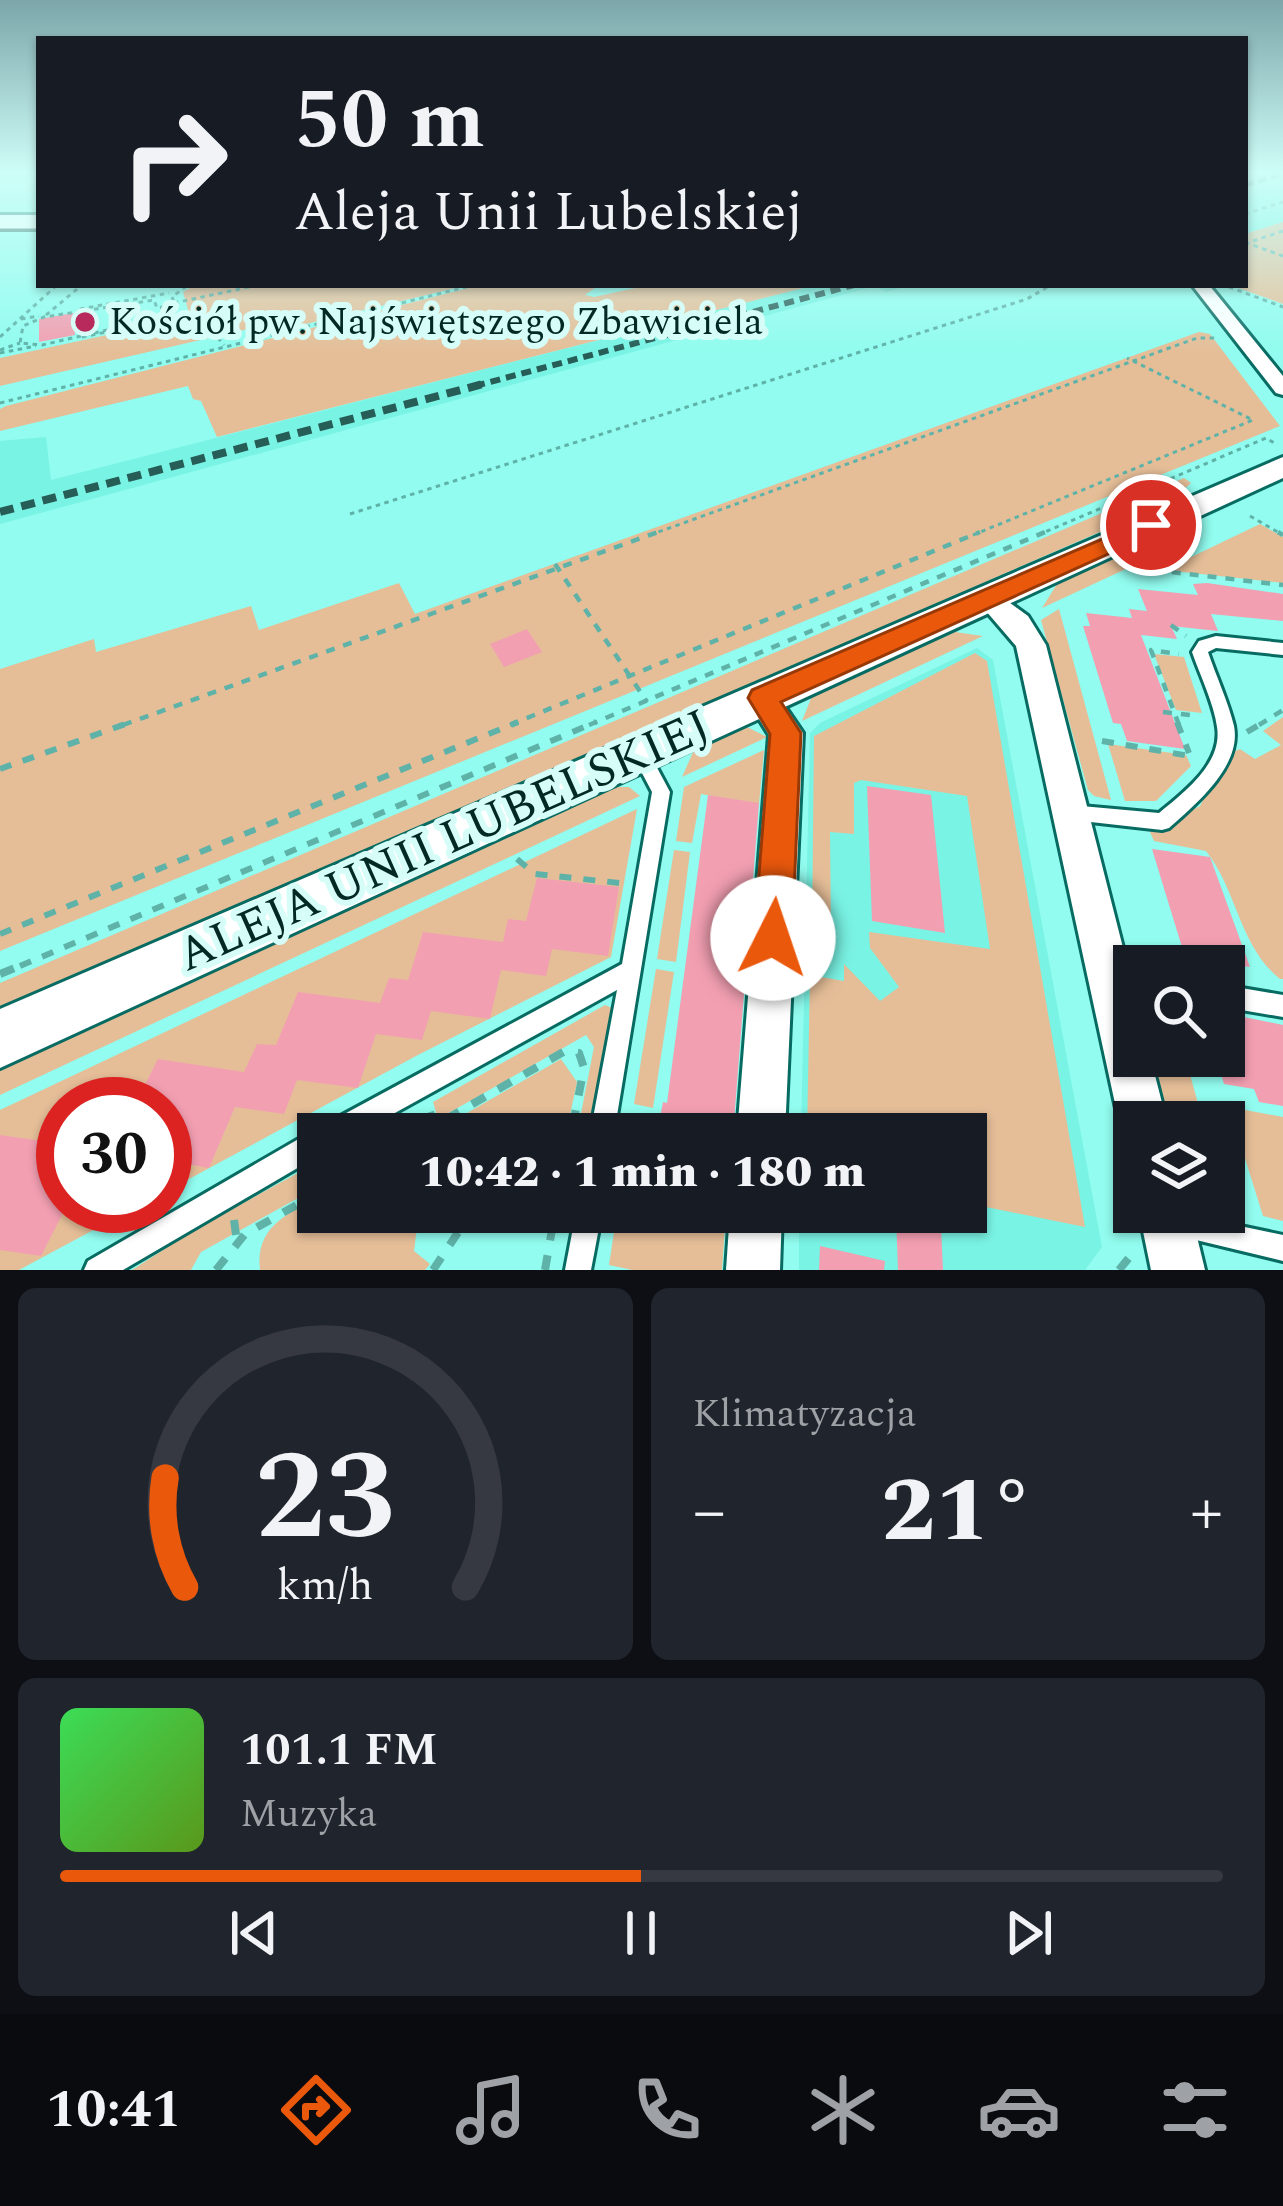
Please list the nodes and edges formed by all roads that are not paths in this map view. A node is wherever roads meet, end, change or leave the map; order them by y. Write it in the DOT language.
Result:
graph roads {
  1 [pos="36,237"];
  2 [pos="0,238"];
  3 [pos="1202,288"];
  4 [pos="1283,389"];
  5 [pos="1275,452"];
  6 [pos="988,597"];
  7 [pos="1283,650"];
  8 [pos="762,698"];
  9 [pos="641,754"];
  10 [pos="1070,813"];
  11 [pos="1113,952"];
  12 [pos="631,970"];
  13 [pos="1245,1000"];
  14 [pos="1283,1006"];
  15 [pos="0,1039"];
  16 [pos="371,1113"];
  17 [pos="606,1113"];
  18 [pos="762,1113"];
  19 [pos="297,1154"];
  20 [pos="585,1233"];
  21 [pos="755,1233"];
  22 [pos="1170,1235"];
  23 [pos="1283,1248"];
  24 [pos="97,1270"];
  25 [pos="578,1270"];
  26 [pos="753,1270"];
  1 -- 2 [label="main road"];
  3 -- 4 [label="street"];
  5 -- 6 [label="street, ALEJA UNII LUBELSKIEJ"];
  6 -- 8 [label="street, ALEJA UNII LUBELSKIEJ"];
  6 -- 10 [label="street"];
  7 -- 10 [label="lane"];
  8 -- 9 [label="street, ALEJA UNII LUBELSKIEJ"];
  8 -- 18 [label="street"];
  9 -- 12 [label="lane"];
  9 -- 15 [label="street, ALEJA UNII LUBELSKIEJ"];
  10 -- 11 [label="street"];
  12 -- 16 [label="lane"];
  12 -- 17 [label="lane"];
  13 -- 14 [label="lane"];
  19 -- 24 [label="lane"];
  20 -- 25 [label="lane"];
  21 -- 26 [label="street"];
  22 -- 23 [label="lane"];
}
